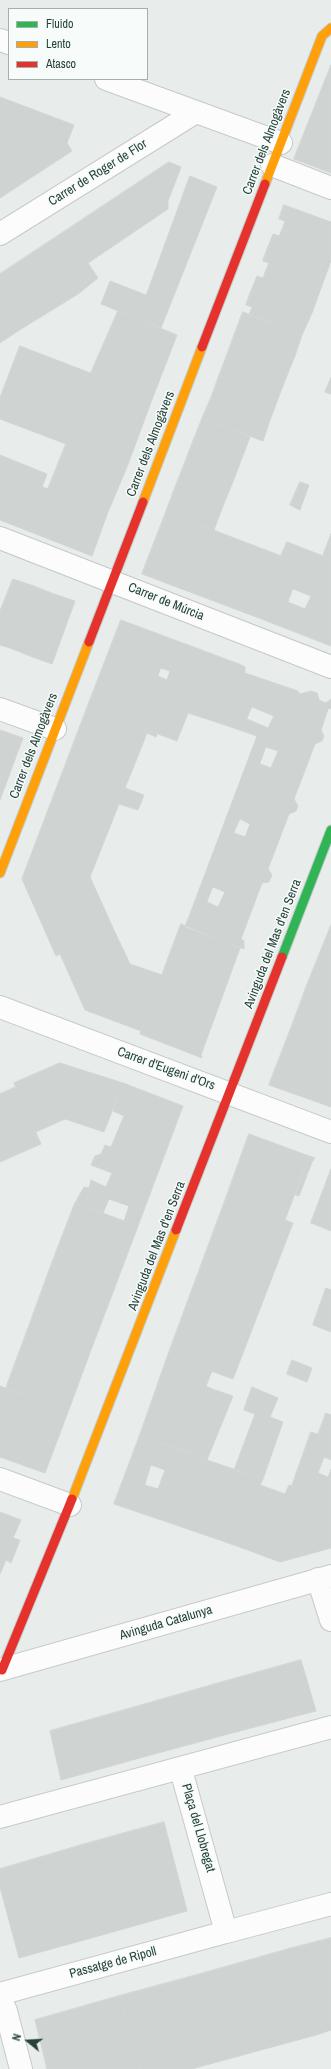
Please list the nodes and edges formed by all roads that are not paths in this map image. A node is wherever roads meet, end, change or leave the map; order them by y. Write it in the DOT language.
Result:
graph roads {
  1 [pos="331,28"];
  2 [pos="109,80"];
  3 [pos="196,112"];
  4 [pos="281,143"];
  5 [pos="272,165"];
  6 [pos="331,188"];
  7 [pos="0,234"];
  8 [pos="0,538"];
  9 [pos="112,580"];
  10 [pos="331,668"];
  11 [pos="0,709"];
  12 [pos="55,729"];
  13 [pos="331,830"];
  14 [pos="0,873"];
  15 [pos="0,1007"];
  16 [pos="230,1092"];
  17 [pos="331,1132"];
  18 [pos="0,1479"];
  19 [pos="70,1505"];
  20 [pos="325,1578"];
  21 [pos="331,1620"];
  22 [pos="1,1670"];
  23 [pos="331,1727"];
  24 [pos="181,1770"];
  25 [pos="0,1817"];
  26 [pos="331,1904"];
  27 [pos="226,1932"];
  28 [pos="0,1994"];
  29 [pos="0,1997"];
  30 [pos="21,2069"];
  1 -- 4 [label="street, Carrer dels Almogàvers"];
  2 -- 3 [label="street"];
  3 -- 4 [label="street"];
  3 -- 7 [label="street, Carrer de Roger de Flor"];
  4 -- 5 [label="street, Carrer dels Almogàvers"];
  5 -- 6 [label="street"];
  5 -- 9 [label="street, Carrer dels Almogàvers"];
  8 -- 9 [label="street, Carrer de Múrcia"];
  9 -- 10 [label="street, Carrer de Múrcia"];
  9 -- 12 [label="street, Carrer dels Almogàvers"];
  11 -- 12 [label="street"];
  12 -- 14 [label="street, Carrer dels Almogàvers"];
  13 -- 16 [label="street, Avinguda del Mas d'en Serra"];
  15 -- 16 [label="street, Carrer d'Eugeni d'Ors"];
  16 -- 17 [label="street, Carrer d'Eugeni d'Ors"];
  16 -- 19 [label="street, Avinguda del Mas d'en Serra"];
  18 -- 19 [label="street"];
  19 -- 22 [label="street, Avinguda del Mas d'en Serra"];
  20 -- 21 [label="street"];
  20 -- 22 [label="street, Avinguda Catalunya"];
  23 -- 24 [label="street, Plaça del Llobregat"];
  24 -- 25 [label="street"];
  24 -- 27 [label="street, Plaça del Llobregat"];
  26 -- 27 [label="street"];
  27 -- 28 [label="street, Passatge de Ripoll"];
  29 -- 30 [label="street"];
}
